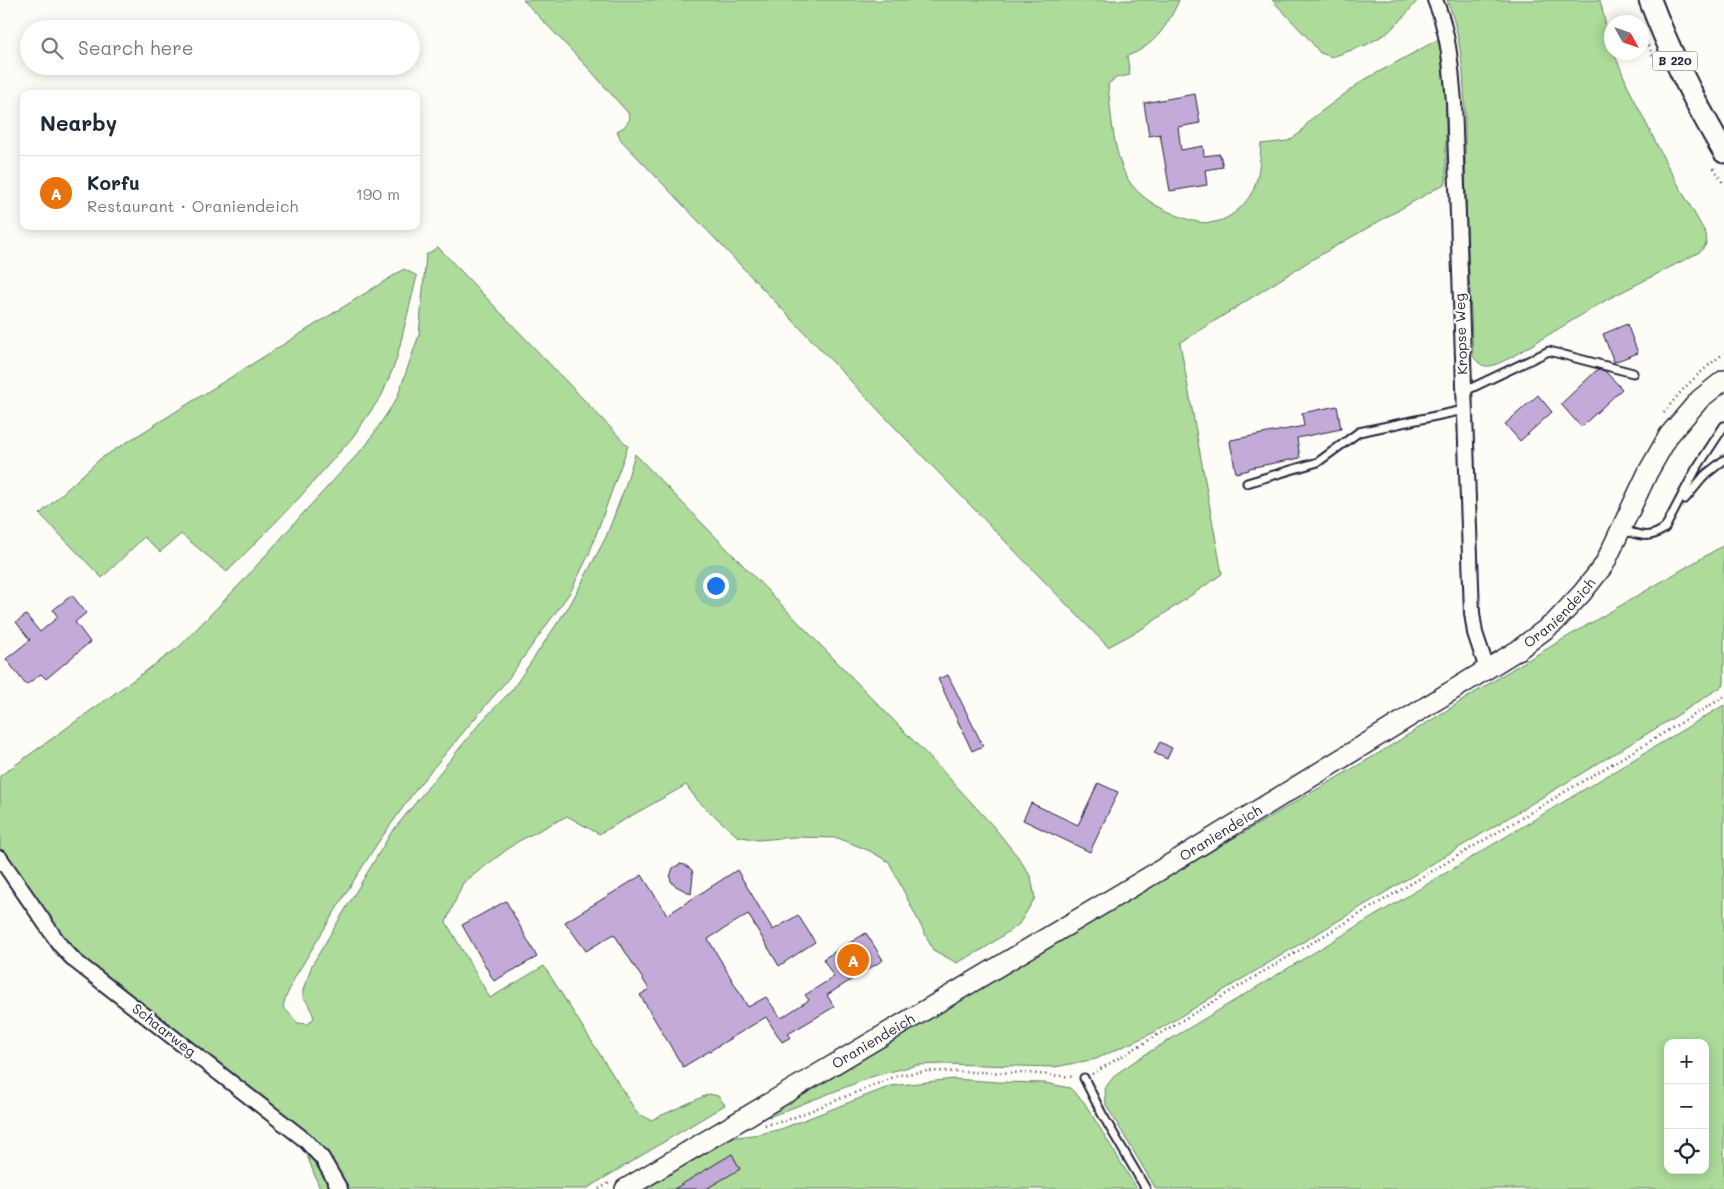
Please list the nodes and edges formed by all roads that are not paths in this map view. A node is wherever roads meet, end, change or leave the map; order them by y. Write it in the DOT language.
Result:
graph roads {
  1 [pos="1435,0"];
  2 [pos="1650,0"];
  3 [pos="1724,152"];
  4 [pos="1633,374"];
  5 [pos="1724,380"];
  6 [pos="1463,392"];
  7 [pos="1464,410"];
  8 [pos="1724,426"];
  9 [pos="1724,460"];
  10 [pos="1247,484"];
  11 [pos="1676,509"];
  12 [pos="1622,530"];
  13 [pos="1487,668"];
  14 [pos="0,858"];
  15 [pos="1084,1078"];
  16 [pos="340,1189"];
  17 [pos="625,1189"];
  18 [pos="1146,1189"];
  1 -- 6 [label="street, Kropse Weg"];
  2 -- 3 [label="main road, B 220"];
  4 -- 6 [label="lane"];
  5 -- 12 [label="main road, Oraniendeich"];
  6 -- 7 [label="street, Kropse Weg"];
  7 -- 10 [label="lane"];
  7 -- 13 [label="street, Kropse Weg"];
  8 -- 11 [label="lane"];
  9 -- 11 [label="lane"];
  11 -- 12 [label="lane"];
  12 -- 13 [label="main road, Oraniendeich"];
  13 -- 17 [label="main road, Oraniendeich"];
  14 -- 16 [label="street, Schaarweg"];
  15 -- 18 [label="lane"];
}
